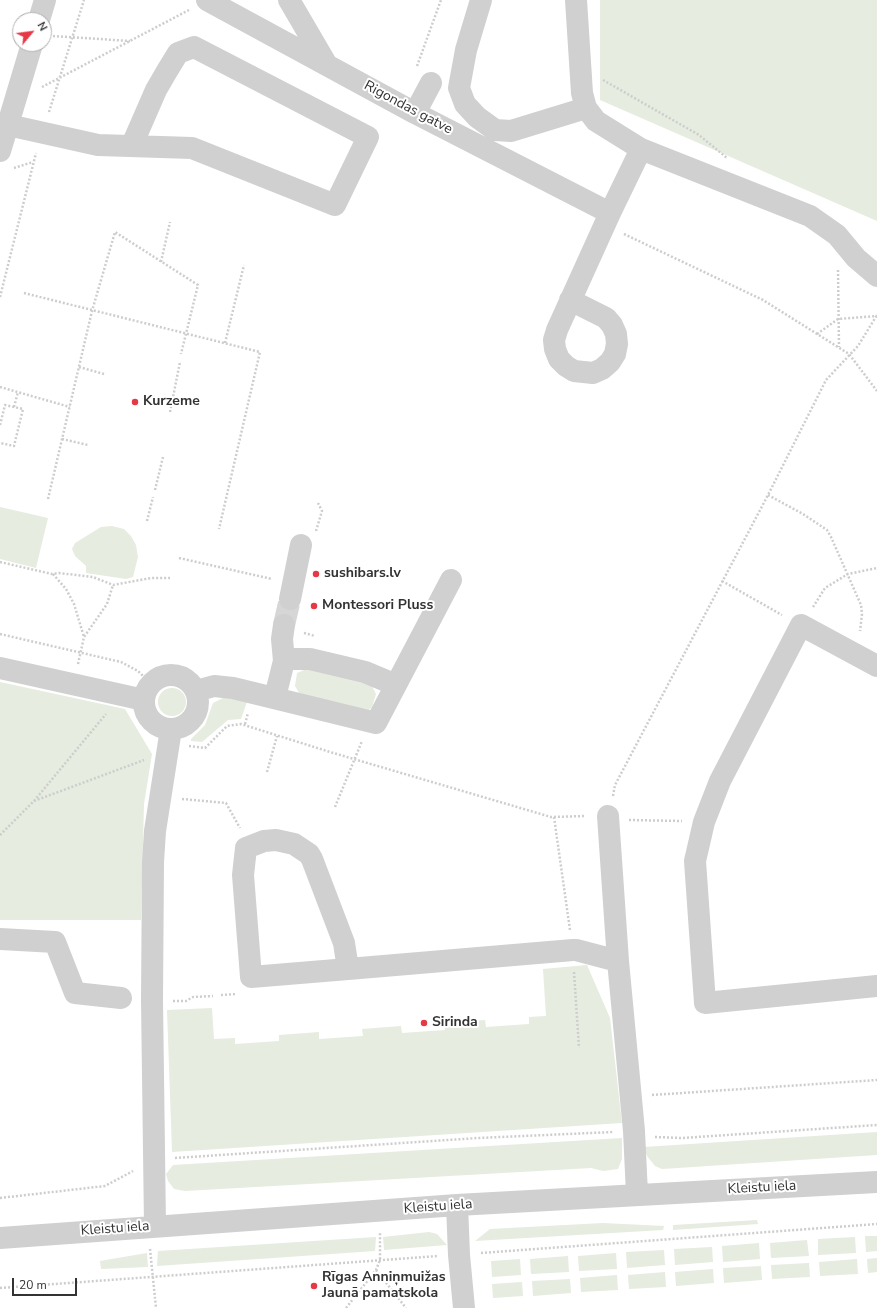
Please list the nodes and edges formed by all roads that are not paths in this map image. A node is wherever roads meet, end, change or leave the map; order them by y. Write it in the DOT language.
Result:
graph roads {
  1 [pos="45,0"];
  2 [pos="207,0"];
  3 [pos="289,0"];
  4 [pos="481,0"];
  5 [pos="576,0"];
  6 [pos="44,12"];
  7 [pos="34,52"];
  8 [pos="327,65"];
  9 [pos="423,77"];
  10 [pos="586,108"];
  11 [pos="415,113"];
  12 [pos="8,125"];
  13 [pos="132,145"];
  14 [pos="640,149"];
  15 [pos="0,151"];
  16 [pos="607,219"];
  17 [pos="877,276"];
  18 [pos="570,300"];
  19 [pos="301,545"];
  20 [pos="451,580"];
  21 [pos="291,591"];
  22 [pos="292,629"];
  23 [pos="284,661"];
  24 [pos="877,666"];
  25 [pos="0,668"];
  26 [pos="396,685"];
  27 [pos="196,690"];
  28 [pos="148,692"];
  29 [pos="275,697"];
  30 [pos="170,741"];
  31 [pos="608,816"];
  32 [pos="0,939"];
  33 [pos="618,961"];
  34 [pos="348,969"];
  35 [pos="877,986"];
  36 [pos="121,998"];
  37 [pos="877,1182"];
  38 [pos="637,1194"];
  39 [pos="456,1205"];
  40 [pos="151,1226"];
  41 [pos="0,1238"];
  42 [pos="464,1308"];
  1 -- 6 [label="street"];
  2 -- 8 [label="street, Rigondas gatve"];
  3 -- 8 [label="street"];
  4 -- 10 [label="street"];
  5 -- 10 [label="street"];
  7 -- 12 [label="street"];
  8 -- 11 [label="street, Rigondas gatve"];
  9 -- 11 [label="street"];
  10 -- 14 [label="street"];
  11 -- 16 [label="street, Rigondas gatve"];
  12 -- 13 [label="street"];
  12 -- 15 [label="street"];
  13 -- 13 [label="street"];
  14 -- 16 [label="street"];
  14 -- 17 [label="street"];
  16 -- 18 [label="street"];
  19 -- 21 [label="street"];
  20 -- 26 [label="street"];
  22 -- 23 [label="street"];
  23 -- 26 [label="street"];
  23 -- 29 [label="street"];
  24 -- 35 [label="street"];
  25 -- 28 [label="street"];
  26 -- 29 [label="street"];
  27 -- 28 [label="street"];
  27 -- 29 [label="street"];
  27 -- 30 [label="street"];
  28 -- 30 [label="street"];
  30 -- 40 [label="street"];
  31 -- 33 [label="street"];
  32 -- 36 [label="street"];
  33 -- 34 [label="street"];
  33 -- 38 [label="street"];
  34 -- 34 [label="street"];
  37 -- 38 [label="street, Kleistu iela"];
  38 -- 39 [label="street, Kleistu iela"];
  39 -- 40 [label="street, Kleistu iela"];
  39 -- 42 [label="street"];
  40 -- 41 [label="street, Kleistu iela"];
}
